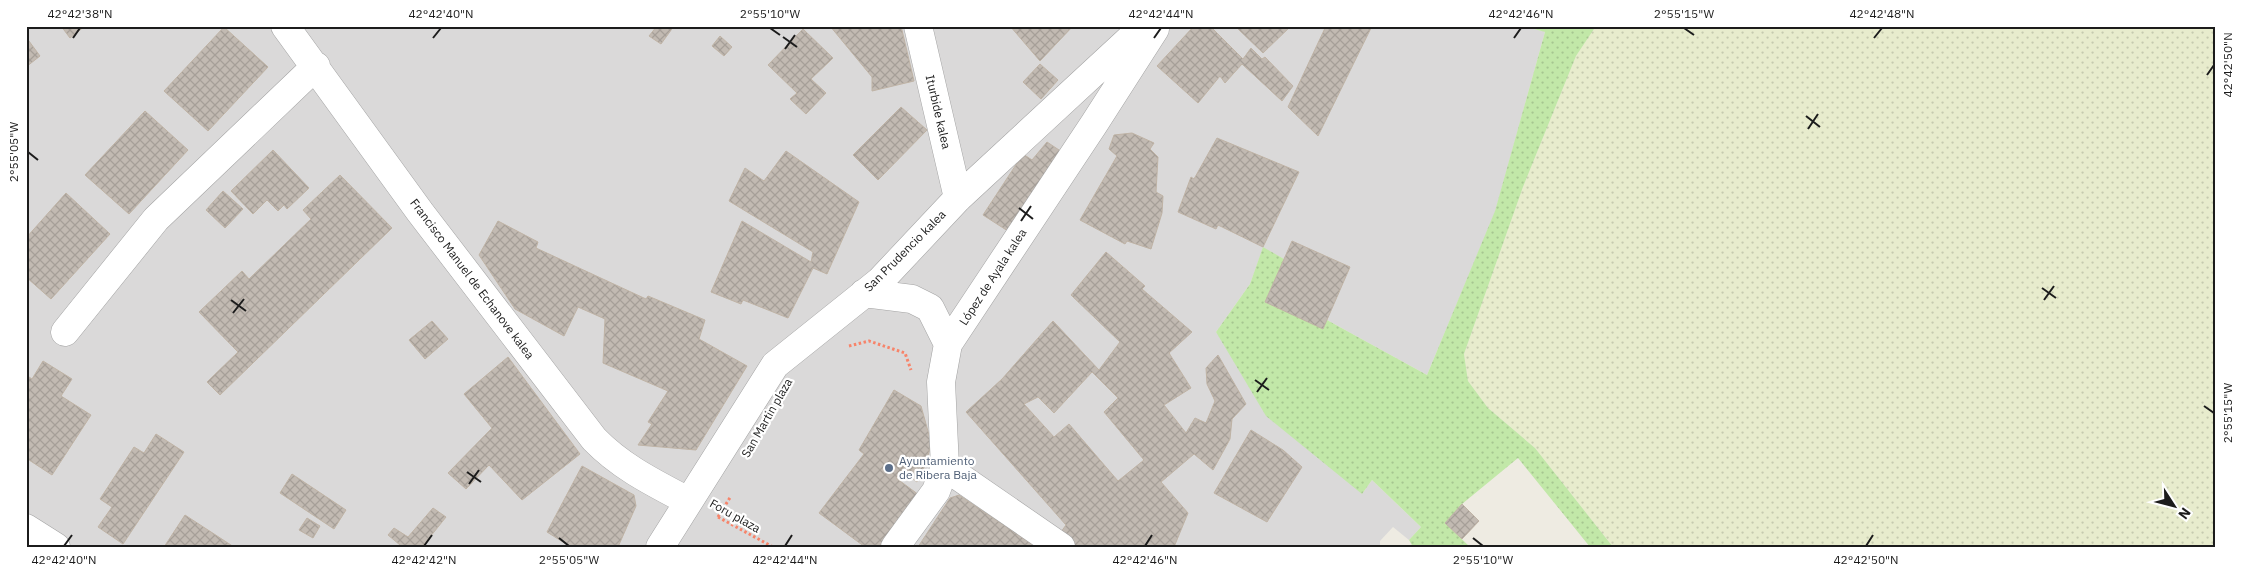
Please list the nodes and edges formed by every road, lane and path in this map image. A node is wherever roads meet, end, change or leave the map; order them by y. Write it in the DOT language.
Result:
graph roads {
  1 [pos="285,26"];
  2 [pos="918,26"];
  3 [pos="1144,26"];
  4 [pos="1157,26"];
  5 [pos="316,66"];
  6 [pos="958,198"];
  7 [pos="864,293"];
  8 [pos="65,332"];
  9 [pos="948,344"];
  10 [pos="846,347"];
  11 [pos="941,391"];
  12 [pos="945,467"];
  13 [pos="733,493"];
  14 [pos="688,501"];
  15 [pos="718,517"];
  16 [pos="26,528"];
  17 [pos="56,547"];
  18 [pos="660,547"];
  19 [pos="773,547"];
  20 [pos="896,547"];
  21 [pos="1062,547"];
  1 -- 5 [label="street, Francisco Manuel de Echanove kalea"];
  2 -- 6 [label="street, Iturbide kalea"];
  3 -- 6 [label="street, San Prudencio kalea"];
  4 -- 9 [label="street, López de Ayala kalea"];
  5 -- 8 [label="street"];
  5 -- 14 [label="street, Francisco Manuel de Echanove kalea"];
  6 -- 7 [label="street, San Prudencio kalea"];
  7 -- 9 [label="street"];
  7 -- 14 [label="street, San Prudencio kalea"];
  9 -- 11 [label="street, López de Ayala kalea"];
  10 -- 11 [label="path"];
  11 -- 12 [label="street, López de Ayala kalea"];
  12 -- 20 [label="street, López de Ayala kalea"];
  12 -- 21 [label="street"];
  13 -- 15 [label="path"];
  14 -- 15 [label="path, Foru plaza"];
  14 -- 18 [label="street, San Prudencio kalea"];
  15 -- 19 [label="path, Foru plaza"];
  16 -- 17 [label="street"];
}
